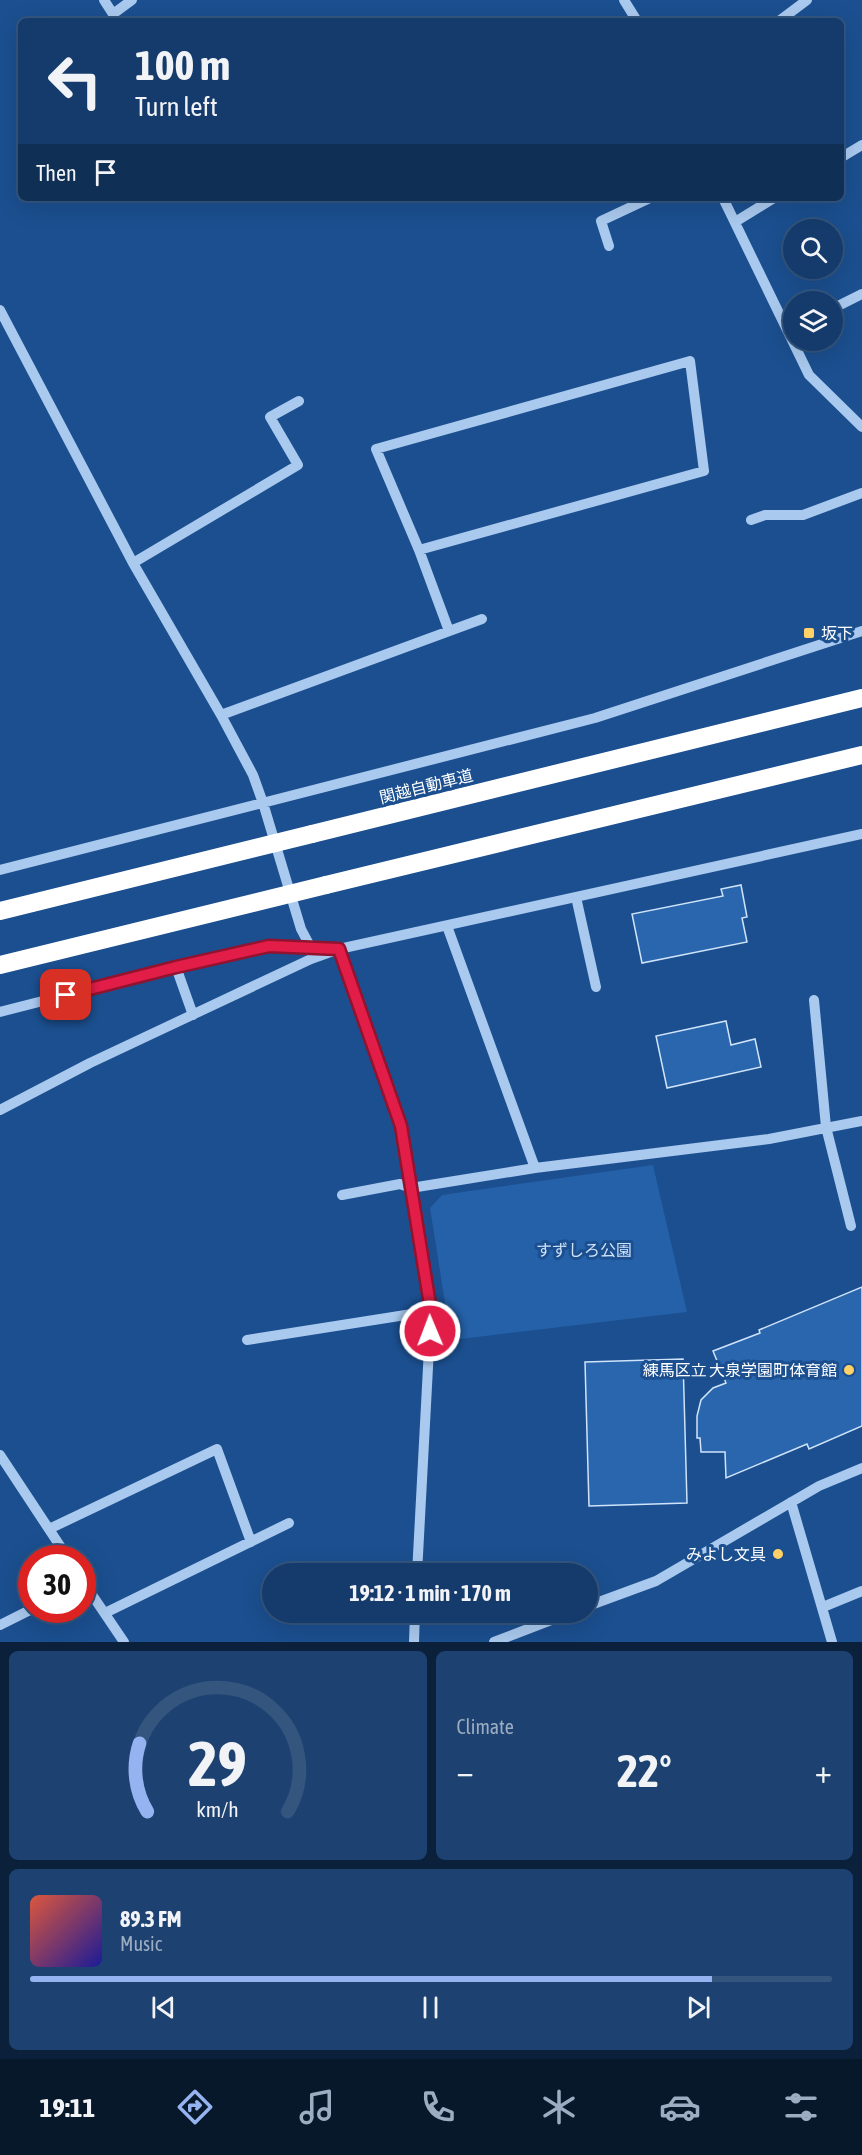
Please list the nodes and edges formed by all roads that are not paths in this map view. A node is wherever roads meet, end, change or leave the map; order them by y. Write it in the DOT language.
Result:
graph roads {
  1 [pos="104,0"];
  2 [pos="132,0"];
  3 [pos="624,0"];
  4 [pos="807,0"];
  5 [pos="635,18"];
  6 [pos="783,18"];
  7 [pos="862,145"];
  8 [pos="844,156"];
  9 [pos="643,201"];
  10 [pos="724,201"];
  11 [pos="769,201"];
  12 [pos="735,222"];
  13 [pos="609,246"];
  14 [pos="862,294"];
  15 [pos="843,304"];
  16 [pos="0,310"];
  17 [pos="783,315"];
  18 [pos="799,351"];
  19 [pos="299,401"];
  20 [pos="862,427"];
  21 [pos="862,493"];
  22 [pos="751,520"];
  23 [pos="419,550"];
  24 [pos="133,563"];
  25 [pos="482,619"];
  26 [pos="449,631"];
  27 [pos="862,631"];
  28 [pos="862,698"];
  29 [pos="221,715"];
  30 [pos="862,755"];
  31 [pos="263,803"];
  32 [pos="862,834"];
  33 [pos="0,870"];
  34 [pos="576,897"];
  35 [pos="0,911"];
  36 [pos="447,926"];
  37 [pos="310,946"];
  38 [pos="339,949"];
  39 [pos="0,965"];
  40 [pos="176,967"];
  41 [pos="596,987"];
  42 [pos="814,1000"];
  43 [pos="0,1012"];
  44 [pos="193,1015"];
  45 [pos="0,1110"];
  46 [pos="862,1121"];
  47 [pos="826,1127"];
  48 [pos="535,1168"];
  49 [pos="411,1188"];
  50 [pos="342,1195"];
  51 [pos="851,1226"];
  52 [pos="431,1311"];
  53 [pos="247,1340"];
  54 [pos="0,1455"];
  55 [pos="862,1468"];
  56 [pos="791,1502"];
  57 [pos="289,1523"];
  58 [pos="49,1529"];
  59 [pos="251,1542"];
  60 [pos="59,1545"];
  61 [pos="418,1563"];
  62 [pos="862,1591"];
  63 [pos="96,1600"];
  64 [pos="598,1602"];
  65 [pos="823,1607"];
  66 [pos="105,1613"];
  67 [pos="18,1616"];
  68 [pos="415,1623"];
  69 [pos="543,1623"];
  70 [pos="0,1625"];
  71 [pos="124,1642"];
  72 [pos="414,1642"];
  73 [pos="494,1642"];
  74 [pos="832,1642"];
  1 -- 2 [label="street"];
  3 -- 5 [label="street"];
  4 -- 6 [label="street"];
  7 -- 8 [label="street"];
  9 -- 13 [label="street"];
  10 -- 12 [label="street"];
  11 -- 12 [label="street"];
  12 -- 17 [label="street"];
  14 -- 15 [label="street"];
  16 -- 24 [label="street"];
  18 -- 20 [label="street"];
  19 -- 24 [label="street"];
  21 -- 22 [label="street"];
  23 -- 23 [label="street"];
  23 -- 26 [label="street"];
  24 -- 29 [label="street"];
  25 -- 26 [label="street"];
  26 -- 29 [label="street"];
  27 -- 31 [label="street"];
  28 -- 35 [label="highway, 関越自動車道, bridge"];
  29 -- 31 [label="street"];
  30 -- 39 [label="highway, bridge"];
  31 -- 33 [label="street"];
  31 -- 37 [label="street"];
  32 -- 34 [label="street"];
  34 -- 36 [label="street"];
  34 -- 41 [label="street"];
  36 -- 38 [label="street"];
  36 -- 48 [label="street"];
  37 -- 38 [label="street"];
  37 -- 40 [label="street"];
  38 -- 44 [label="street"];
  38 -- 49 [label="street"];
  40 -- 43 [label="street"];
  40 -- 44 [label="street"];
  42 -- 47 [label="street"];
  44 -- 45 [label="street"];
  46 -- 47 [label="street"];
  47 -- 48 [label="street"];
  47 -- 51 [label="street"];
  48 -- 49 [label="street"];
  49 -- 50 [label="street"];
  49 -- 52 [label="street"];
  52 -- 53 [label="street"];
  52 -- 61 [label="street"];
  54 -- 58 [label="street"];
  55 -- 56 [label="street"];
  56 -- 64 [label="street"];
  56 -- 65 [label="street"];
  57 -- 59 [label="street"];
  58 -- 59 [label="street"];
  58 -- 60 [label="street"];
  59 -- 66 [label="street"];
  62 -- 65 [label="street"];
  63 -- 66 [label="street"];
  65 -- 74 [label="street"];
  66 -- 71 [label="street"];
  67 -- 70 [label="street"];
  68 -- 72 [label="street"];
  69 -- 73 [label="street"];
}
